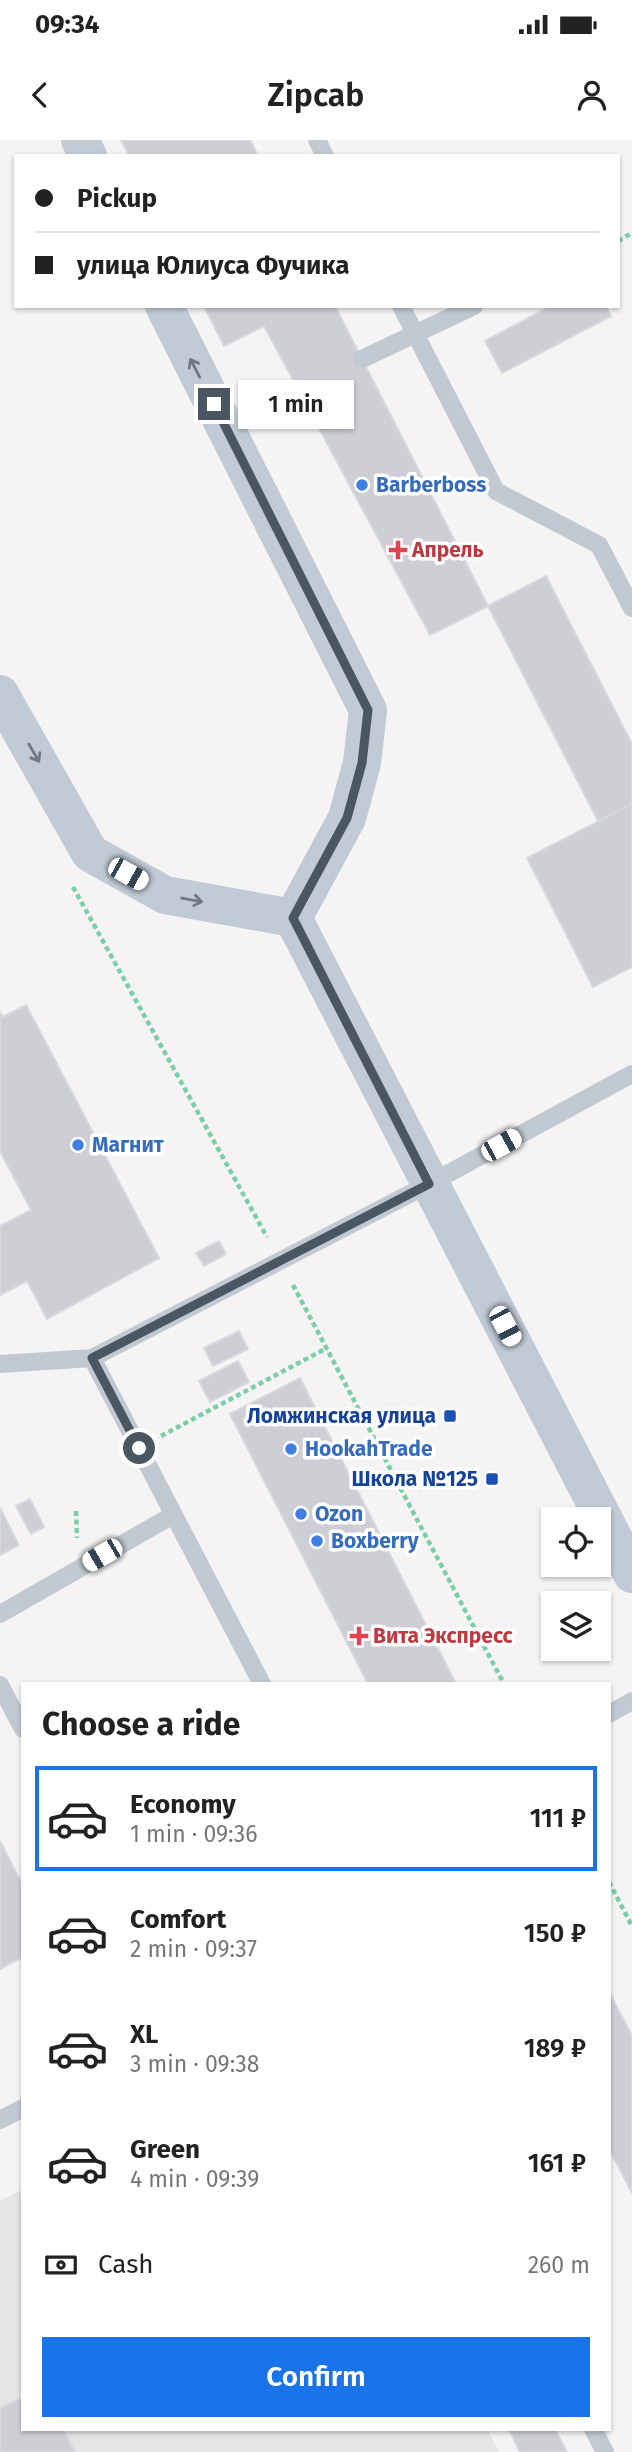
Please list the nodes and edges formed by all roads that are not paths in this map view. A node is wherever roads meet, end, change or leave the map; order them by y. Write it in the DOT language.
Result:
graph roads {
  1 [pos="165,308"];
  2 [pos="402,308"];
  3 [pos="469,308"];
  4 [pos="414,332"];
  5 [pos="362,359"];
  6 [pos="299,391"];
  7 [pos="226,429"];
  8 [pos="632,608"];
  9 [pos="0,694"];
  10 [pos="293,918"];
  11 [pos="632,1074"];
  12 [pos="429,1184"];
  13 [pos="92,1358"];
  14 [pos="0,1364"];
  15 [pos="173,1515"];
  16 [pos="632,1574"];
  17 [pos="0,1614"];
  18 [pos="261,1682"];
  19 [pos="0,1685"];
  20 [pos="632,1701"];
  21 [pos="611,1713"];
  22 [pos="21,1725"];
  23 [pos="21,2109"];
  24 [pos="0,2120"];
  25 [pos="594,2431"];
  26 [pos="605,2452"];
  7 -- 1 [label="main road, one-way"];
  2 -- 4 [label="lane"];
  3 -- 4 [label="lane"];
  4 -- 5 [label="lane"];
  4 -- 8 [label="lane"];
  6 -- 7 [label="lane"];
  7 -- 10 [label="main road"];
  9 -- 10 [label="main road, one-way"];
  10 -- 12 [label="main road"];
  11 -- 12 [label="lane"];
  12 -- 13 [label="lane"];
  12 -- 16 [label="main road"];
  13 -- 14 [label="lane"];
  13 -- 15 [label="lane"];
  15 -- 17 [label="lane"];
  15 -- 18 [label="lane"];
  19 -- 22 [label="lane"];
  20 -- 21 [label="lane"];
  23 -- 24 [label="lane"];
  25 -- 26 [label="lane"];
}
